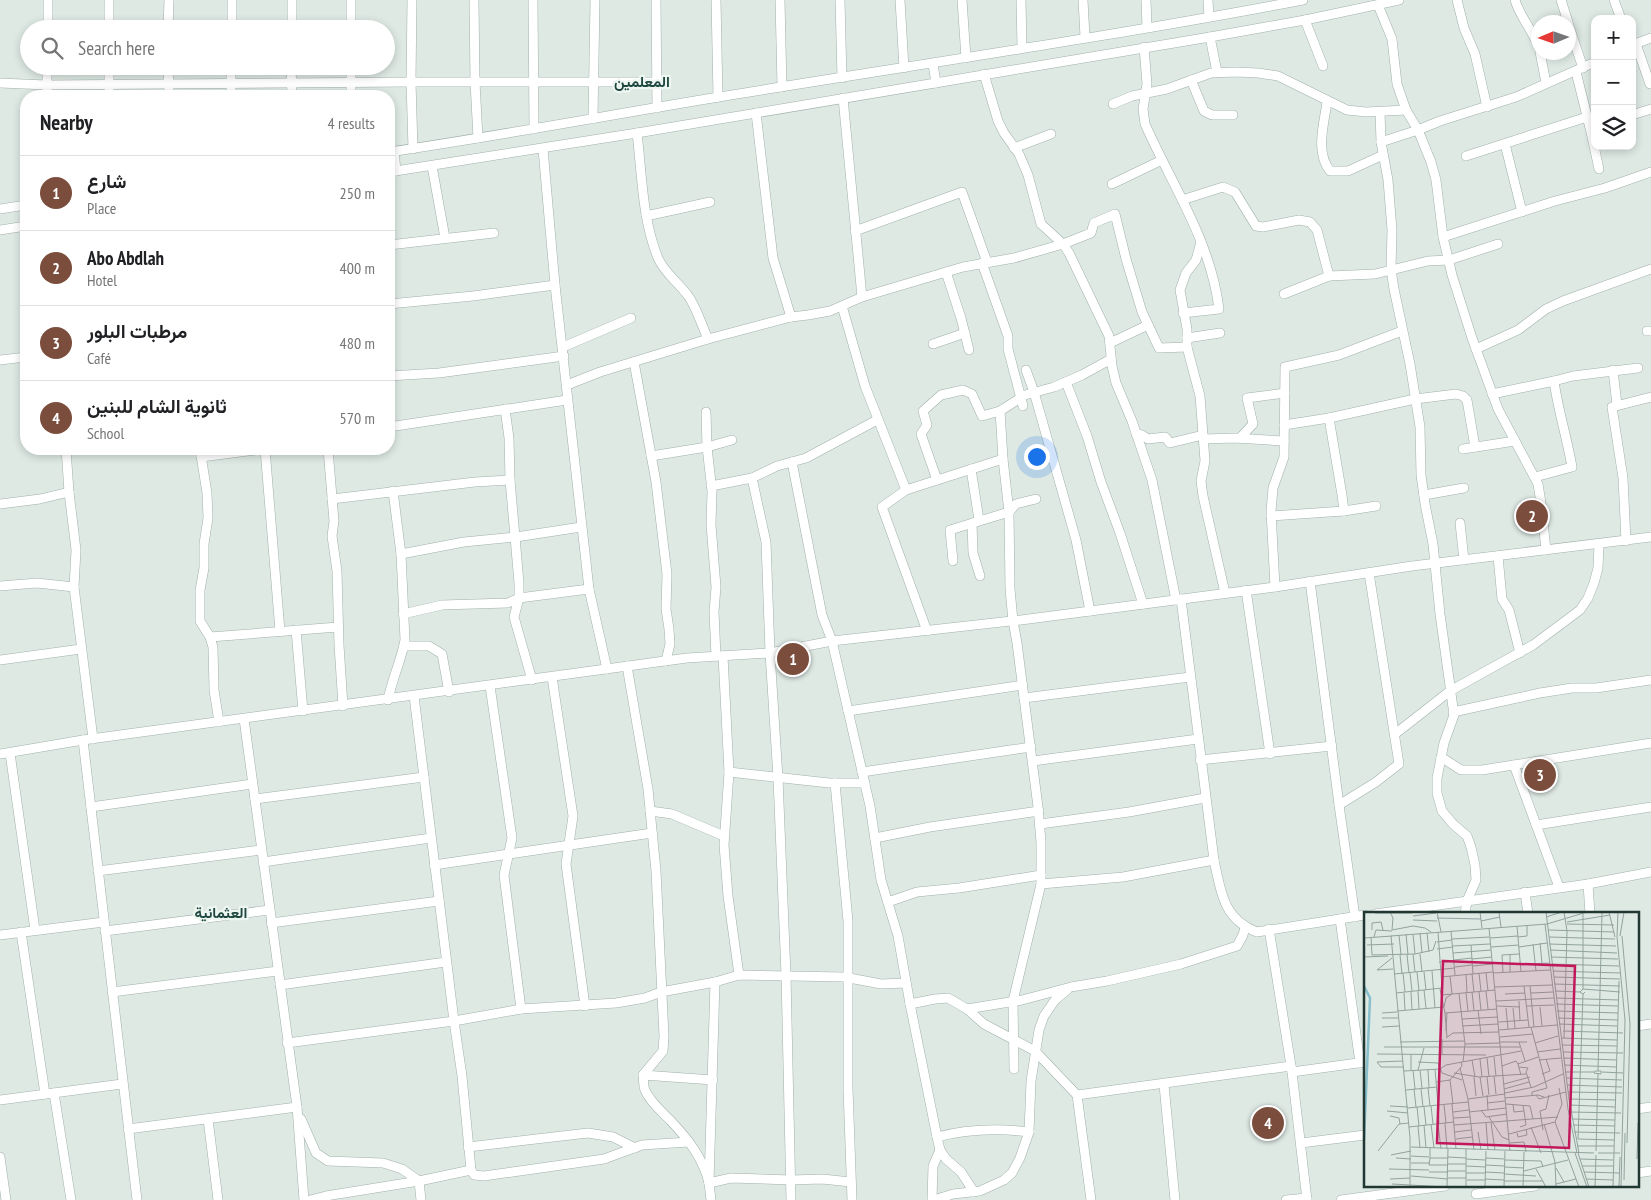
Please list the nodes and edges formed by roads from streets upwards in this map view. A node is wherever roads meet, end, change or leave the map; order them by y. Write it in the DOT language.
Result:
graph roads {
  1 [pos="48,0"];
  2 [pos="109,0"];
  3 [pos="169,0"];
  4 [pos="232,0"];
  5 [pos="292,0"];
  6 [pos="351,0"];
  7 [pos="412,0"];
  8 [pos="474,0"];
  9 [pos="534,0"];
  10 [pos="595,0"];
  11 [pos="656,0"];
  12 [pos="716,0"];
  13 [pos="780,0"];
  14 [pos="840,0"];
  15 [pos="900,0"];
  16 [pos="962,0"];
  17 [pos="1021,0"];
  18 [pos="1083,0"];
  19 [pos="1146,0"];
  20 [pos="1208,0"];
  21 [pos="1303,0"];
  22 [pos="1456,0"];
  23 [pos="1515,0"];
  24 [pos="1561,0"];
  25 [pos="1614,0"];
  26 [pos="1393,1"];
  27 [pos="1268,3"];
  28 [pos="1378,5"];
  29 [pos="1566,15"];
  30 [pos="1620,15"];
  31 [pos="1209,17"];
  32 [pos="48,20"];
  33 [pos="109,20"];
  34 [pos="168,20"];
  35 [pos="232,20"];
  36 [pos="292,20"];
  37 [pos="351,20"];
  38 [pos="1305,20"];
  39 [pos="1147,27"];
  40 [pos="1531,29"];
  41 [pos="1085,37"];
  42 [pos="1210,37"];
  43 [pos="1651,38"];
  44 [pos="1636,43"];
  45 [pos="1144,47"];
  46 [pos="1022,48"];
  47 [pos="1636,49"];
  48 [pos="1576,57"];
  49 [pos="966,58"];
  50 [pos="1542,60"];
  51 [pos="933,64"];
  52 [pos="1591,64"];
  53 [pos="1323,66"];
  54 [pos="904,68"];
  55 [pos="1579,70"];
  56 [pos="1217,72"];
  57 [pos="984,74"];
  58 [pos="47,75"];
  59 [pos="109,75"];
  60 [pos="168,75"];
  61 [pos="231,75"];
  62 [pos="292,75"];
  63 [pos="350,75"];
  64 [pos="842,78"];
  65 [pos="1191,80"];
  66 [pos="595,81"];
  67 [pos="350,82"];
  68 [pos="411,82"];
  69 [pos="474,82"];
  70 [pos="533,82"];
  71 [pos="656,82"];
  72 [pos="936,82"];
  73 [pos="0,83"];
  74 [pos="231,83"];
  75 [pos="292,83"];
  76 [pos="1546,83"];
  77 [pos="168,84"];
  78 [pos="1650,84"];
  79 [pos="108,85"];
  80 [pos="47,86"];
  81 [pos="782,87"];
  82 [pos="47,90"];
  83 [pos="108,90"];
  84 [pos="168,90"];
  85 [pos="231,90"];
  86 [pos="292,90"];
  87 [pos="351,90"];
  88 [pos="1146,92"];
  89 [pos="718,97"];
  90 [pos="843,98"];
  91 [pos="1327,102"];
  92 [pos="1113,104"];
  93 [pos="1487,107"];
  94 [pos="657,108"];
  95 [pos="1651,109"];
  96 [pos="1406,110"];
  97 [pos="1380,112"];
  98 [pos="756,113"];
  99 [pos="1636,114"];
  100 [pos="1233,115"];
  101 [pos="1587,117"];
  102 [pos="593,119"];
  103 [pos="534,129"];
  104 [pos="1418,130"];
  105 [pos="637,133"];
  106 [pos="1051,134"];
  107 [pos="478,138"];
  108 [pos="1381,142"];
  109 [pos="1505,144"];
  110 [pos="543,148"];
  111 [pos="1014,148"];
  112 [pos="413,149"];
  113 [pos="395,151"];
  114 [pos="1383,155"];
  115 [pos="1466,156"];
  116 [pos="1162,160"];
  117 [pos="432,166"];
  118 [pos="1599,168"];
  119 [pos="395,172"];
  120 [pos="1651,172"];
  121 [pos="1112,184"];
  122 [pos="1182,200"];
  123 [pos="710,202"];
  124 [pos="20,206"];
  125 [pos="0,209"];
  126 [pos="1522,212"];
  127 [pos="646,216"];
  128 [pos="20,227"];
  129 [pos="0,230"];
  130 [pos="855,231"];
  131 [pos="494,233"];
  132 [pos="1444,237"];
  133 [pos="444,238"];
  134 [pos="1201,242"];
  135 [pos="395,244"];
  136 [pos="1063,244"];
  137 [pos="1498,244"];
  138 [pos="1449,260"];
  139 [pos="984,263"];
  140 [pos="1392,269"];
  141 [pos="1651,269"];
  142 [pos="946,272"];
  143 [pos="1329,276"];
  144 [pos="555,285"];
  145 [pos="1284,294"];
  146 [pos="862,297"];
  147 [pos="395,303"];
  148 [pos="842,306"];
  149 [pos="1183,313"];
  150 [pos="792,317"];
  151 [pos="631,318"];
  152 [pos="1148,325"];
  153 [pos="1402,331"];
  154 [pos="965,333"];
  155 [pos="1220,333"];
  156 [pos="708,339"];
  157 [pos="1187,342"];
  158 [pos="1110,343"];
  159 [pos="933,344"];
  160 [pos="1476,349"];
  161 [pos="969,350"];
  162 [pos="563,351"];
  163 [pos="20,358"];
  164 [pos="1111,359"];
  165 [pos="0,360"];
  166 [pos="634,362"];
  167 [pos="1638,368"];
  168 [pos="1026,370"];
  169 [pos="1613,370"];
  170 [pos="395,376"];
  171 [pos="1554,381"];
  172 [pos="1066,382"];
  173 [pos="567,385"];
  174 [pos="1034,392"];
  175 [pos="1285,393"];
  176 [pos="1492,394"];
  177 [pos="1651,397"];
  178 [pos="1415,399"];
  179 [pos="567,400"];
  180 [pos="1022,402"];
  181 [pos="1617,405"];
  182 [pos="505,409"];
  183 [pos="1000,411"];
  184 [pos="706,412"];
  185 [pos="1329,418"];
  186 [pos="877,420"];
  187 [pos="1284,425"];
  188 [pos="395,426"];
  189 [pos="1136,434"];
  190 [pos="1203,437"];
  191 [pos="1240,438"];
  192 [pos="732,440"];
  193 [pos="1515,440"];
  194 [pos="1284,441"];
  195 [pos="707,447"];
  196 [pos="1475,447"];
  197 [pos="1464,449"];
  198 [pos="66,455"];
  199 [pos="200,455"];
  200 [pos="265,455"];
  201 [pos="328,455"];
  202 [pos="651,456"];
  203 [pos="1003,459"];
  204 [pos="792,462"];
  205 [pos="971,470"];
  206 [pos="1535,477"];
  207 [pos="752,478"];
  208 [pos="510,480"];
  209 [pos="937,480"];
  210 [pos="711,486"];
  211 [pos="1464,488"];
  212 [pos="906,490"];
  213 [pos="393,491"];
  214 [pos="68,492"];
  215 [pos="1424,495"];
  216 [pos="332,499"];
  217 [pos="1036,499"];
  218 [pos="0,504"];
  219 [pos="1376,506"];
  220 [pos="1344,511"];
  221 [pos="1009,512"];
  222 [pos="1271,516"];
  223 [pos="976,522"];
  224 [pos="1460,523"];
  225 [pos="581,527"];
  226 [pos="516,537"];
  227 [pos="1651,537"];
  228 [pos="1626,540"];
  229 [pos="1599,544"];
  230 [pos="1546,550"];
  231 [pos="401,554"];
  232 [pos="1498,556"];
  233 [pos="1464,560"];
  234 [pos="953,561"];
  235 [pos="1434,563"];
  236 [pos="1369,572"];
  237 [pos="980,576"];
  238 [pos="1310,581"];
  239 [pos="0,586"];
  240 [pos="74,587"];
  241 [pos="1275,587"];
  242 [pos="589,589"];
  243 [pos="1246,590"];
  244 [pos="1225,592"];
  245 [pos="519,598"];
  246 [pos="1178,600"];
  247 [pos="1143,604"];
  248 [pos="1090,611"];
  249 [pos="403,614"];
  250 [pos="1013,621"];
  251 [pos="338,627"];
  252 [pos="280,630"];
  253 [pos="296,630"];
  254 [pos="927,631"];
  255 [pos="210,637"];
  256 [pos="832,641"];
  257 [pos="404,646"];
  258 [pos="81,649"];
  259 [pos="770,652"];
  260 [pos="1520,653"];
  261 [pos="719,656"];
  262 [pos="0,660"];
  263 [pos="666,661"];
  264 [pos="627,666"];
  265 [pos="606,669"];
  266 [pos="552,677"];
  267 [pos="1190,677"];
  268 [pos="532,680"];
  269 [pos="1651,680"];
  270 [pos="1022,685"];
  271 [pos="490,686"];
  272 [pos="449,692"];
  273 [pos="1450,692"];
  274 [pos="414,696"];
  275 [pos="1024,698"];
  276 [pos="388,700"];
  277 [pos="343,706"];
  278 [pos="303,711"];
  279 [pos="848,711"];
  280 [pos="1453,712"];
  281 [pos="244,719"];
  282 [pos="219,722"];
  283 [pos="1395,734"];
  284 [pos="1198,739"];
  285 [pos="88,740"];
  286 [pos="1651,743"];
  287 [pos="1332,746"];
  288 [pos="1031,747"];
  289 [pos="5,754"];
  290 [pos="1270,754"];
  291 [pos="1441,757"];
  292 [pos="1200,760"];
  293 [pos="1032,761"];
  294 [pos="1514,765"];
  295 [pos="728,772"];
  296 [pos="862,772"];
  297 [pos="424,777"];
  298 [pos="778,778"];
  299 [pos="835,783"];
  300 [pos="865,783"];
  301 [pos="252,784"];
  302 [pos="1205,798"];
  303 [pos="254,799"];
  304 [pos="1338,805"];
  305 [pos="91,807"];
  306 [pos="1651,807"];
  307 [pos="650,811"];
  308 [pos="1039,811"];
  309 [pos="1040,824"];
  310 [pos="1536,825"];
  311 [pos="652,833"];
  312 [pos="724,836"];
  313 [pos="431,838"];
  314 [pos="875,838"];
  315 [pos="569,844"];
  316 [pos="261,850"];
  317 [pos="509,853"];
  318 [pos="1214,860"];
  319 [pos="263,862"];
  320 [pos="434,865"];
  321 [pos="98,871"];
  322 [pos="1651,872"];
  323 [pos="1041,880"];
  324 [pos="1588,884"];
  325 [pos="1559,887"];
  326 [pos="1525,892"];
  327 [pos="439,901"];
  328 [pos="1467,901"];
  329 [pos="888,902"];
  330 [pos="270,910"];
  331 [pos="1402,912"];
  332 [pos="1465,912"];
  333 [pos="1528,912"];
  334 [pos="1590,912"];
  335 [pos="1360,916"];
  336 [pos="1340,919"];
  337 [pos="271,923"];
  338 [pos="104,927"];
  339 [pos="1245,927"];
  340 [pos="1269,929"];
  341 [pos="35,930"];
  342 [pos="21,932"];
  343 [pos="0,935"];
  344 [pos="446,962"];
  345 [pos="278,970"];
  346 [pos="739,975"];
  347 [pos="786,975"];
  348 [pos="849,978"];
  349 [pos="715,982"];
  350 [pos="906,983"];
  351 [pos="280,985"];
  352 [pos="1071,987"];
  353 [pos="112,992"];
  354 [pos="661,992"];
  355 [pos="1013,1001"];
  356 [pos="910,1004"];
  357 [pos="585,1006"];
  358 [pos="521,1009"];
  359 [pos="967,1009"];
  360 [pos="454,1021"];
  361 [pos="1651,1024"];
  362 [pos="1638,1026"];
  363 [pos="1012,1039"];
  364 [pos="287,1043"];
  365 [pos="1035,1051"];
  366 [pos="1362,1063"];
  367 [pos="1014,1069"];
  368 [pos="1292,1069"];
  369 [pos="643,1074"];
  370 [pos="713,1080"];
  371 [pos="122,1084"];
  372 [pos="1164,1085"];
  373 [pos="49,1094"];
  374 [pos="1077,1095"];
  375 [pos="0,1100"];
  376 [pos="297,1107"];
  377 [pos="1651,1107"];
  378 [pos="1638,1109"];
  379 [pos="208,1119"];
  380 [pos="128,1129"];
  381 [pos="1029,1132"];
  382 [pos="1364,1134"];
  383 [pos="937,1137"];
  384 [pos="690,1142"];
  385 [pos="1301,1143"];
  386 [pos="468,1146"];
  387 [pos="635,1148"];
  388 [pos="940,1150"];
  389 [pos="0,1157"];
  390 [pos="470,1170"];
  391 [pos="1651,1170"];
  392 [pos="1638,1172"];
  393 [pos="791,1180"];
  394 [pos="418,1181"];
  395 [pos="851,1182"];
  396 [pos="709,1183"];
  397 [pos="1430,1188"];
  398 [pos="1517,1188"];
  399 [pos="1476,1193"];
  400 [pos="978,1194"];
  401 [pos="1307,1199"];
  402 [pos="6,1200"];
  403 [pos="71,1200"];
  404 [pos="137,1200"];
  405 [pos="218,1200"];
  406 [pos="304,1200"];
  407 [pos="310,1200"];
  408 [pos="421,1200"];
  409 [pos="711,1200"];
  410 [pos="791,1200"];
  411 [pos="852,1200"];
  412 [pos="933,1200"];
  413 [pos="1091,1200"];
  414 [pos="1175,1200"];
  415 [pos="1286,1200"];
  416 [pos="1341,1200"];
  1 -- 32 [label="street"];
  2 -- 33 [label="street"];
  3 -- 34 [label="street"];
  4 -- 35 [label="street"];
  5 -- 36 [label="street"];
  6 -- 37 [label="street"];
  7 -- 68 [label="street"];
  8 -- 69 [label="street"];
  9 -- 70 [label="street"];
  10 -- 66 [label="street"];
  11 -- 71 [label="street"];
  12 -- 89 [label="street"];
  13 -- 81 [label="street"];
  14 -- 64 [label="street"];
  15 -- 54 [label="street"];
  16 -- 49 [label="street"];
  17 -- 46 [label="street"];
  18 -- 41 [label="street"];
  19 -- 39 [label="street"];
  20 -- 31 [label="street"];
  21 -- 27 [label="street"];
  22 -- 93 [label="street"];
  23 -- 40 [label="street"];
  24 -- 29 [label="street"];
  25 -- 30 [label="street"];
  26 -- 28 [label="street"];
  27 -- 31 [label="street"];
  28 -- 38 [label="street"];
  28 -- 96 [label="street"];
  31 -- 39 [label="street"];
  38 -- 42 [label="street"];
  38 -- 53 [label="street"];
  39 -- 41 [label="street"];
  41 -- 46 [label="street"];
  42 -- 45 [label="street"];
  42 -- 56 [label="street"];
  43 -- 44 [label="street"];
  45 -- 57 [label="street"];
  45 -- 88 [label="street"];
  46 -- 49 [label="street"];
  47 -- 78 [label="street"];
  48 -- 55 [label="street"];
  49 -- 51 [label="street"];
  50 -- 76 [label="street"];
  51 -- 54 [label="street"];
  51 -- 72 [label="street"];
  52 -- 55 [label="street"];
  54 -- 64 [label="street"];
  55 -- 76 [label="street"];
  55 -- 101 [label="street"];
  56 -- 65 [label="street"];
  56 -- 91 [label="street"];
  57 -- 72 [label="street"];
  57 -- 111 [label="street"];
  58 -- 80 [label="street"];
  59 -- 79 [label="street"];
  60 -- 77 [label="street"];
  61 -- 74 [label="street"];
  62 -- 75 [label="street"];
  63 -- 67 [label="street"];
  64 -- 81 [label="street"];
  65 -- 88 [label="street"];
  65 -- 100 [label="street"];
  66 -- 70 [label="street"];
  66 -- 71 [label="street"];
  66 -- 102 [label="street"];
  67 -- 68 [label="street"];
  67 -- 75 [label="street"];
  67 -- 87 [label="street"];
  68 -- 69 [label="street"];
  68 -- 112 [label="street"];
  69 -- 70 [label="street"];
  69 -- 107 [label="street"];
  70 -- 103 [label="street"];
  71 -- 94 [label="street"];
  72 -- 90 [label="street"];
  73 -- 80 [label="street"];
  74 -- 75 [label="street"];
  74 -- 77 [label="street"];
  74 -- 85 [label="street"];
  75 -- 86 [label="street"];
  76 -- 93 [label="street"];
  77 -- 79 [label="street"];
  77 -- 84 [label="street"];
  79 -- 80 [label="street"];
  79 -- 83 [label="street"];
  80 -- 82 [label="street"];
  81 -- 89 [label="street"];
  88 -- 92 [label="street"];
  88 -- 116 [label="street"];
  89 -- 94 [label="street"];
  90 -- 98 [label="street"];
  90 -- 130 [label="street"];
  91 -- 97 [label="street"];
  91 -- 114 [label="street"];
  93 -- 104 [label="street"];
  94 -- 102 [label="street"];
  95 -- 99 [label="street"];
  96 -- 97 [label="street"];
  96 -- 104 [label="street"];
  97 -- 108 [label="street"];
  98 -- 105 [label="street"];
  98 -- 150 [label="street"];
  101 -- 109 [label="street"];
  101 -- 118 [label="street"];
  102 -- 103 [label="street"];
  103 -- 107 [label="street"];
  104 -- 108 [label="street"];
  104 -- 132 [label="street"];
  105 -- 110 [label="street"];
  105 -- 127 [label="street"];
  106 -- 111 [label="street"];
  107 -- 112 [label="street"];
  108 -- 114 [label="street"];
  109 -- 115 [label="street"];
  109 -- 126 [label="street"];
  110 -- 117 [label="street"];
  110 -- 144 [label="street"];
  111 -- 136 [label="street"];
  112 -- 113 [label="street"];
  114 -- 140 [label="street"];
  116 -- 121 [label="street"];
  116 -- 122 [label="street"];
  117 -- 119 [label="street"];
  117 -- 133 [label="street"];
  120 -- 126 [label="street"];
  122 -- 134 [label="street"];
  122 -- 143 [label="street"];
  123 -- 127 [label="street"];
  124 -- 125 [label="street"];
  126 -- 132 [label="street"];
  127 -- 156 [label="street"];
  128 -- 129 [label="street"];
  130 -- 139 [label="street"];
  130 -- 146 [label="street"];
  131 -- 133 [label="street"];
  132 -- 138 [label="street"];
  133 -- 135 [label="street"];
  134 -- 149 [label="street"];
  134 -- 149 [label="street"];
  136 -- 139 [label="street"];
  136 -- 152 [label="street"];
  136 -- 158 [label="street"];
  137 -- 138 [label="street"];
  138 -- 140 [label="street"];
  138 -- 160 [label="street"];
  139 -- 142 [label="street"];
  139 -- 180 [label="street"];
  140 -- 143 [label="street"];
  140 -- 153 [label="street"];
  141 -- 160 [label="street"];
  142 -- 146 [label="street"];
  142 -- 154 [label="street"];
  143 -- 145 [label="street"];
  144 -- 147 [label="street"];
  144 -- 162 [label="street"];
  146 -- 148 [label="street"];
  148 -- 150 [label="street"];
  148 -- 186 [label="street"];
  149 -- 157 [label="street"];
  150 -- 156 [label="street"];
  151 -- 162 [label="street"];
  152 -- 157 [label="street"];
  152 -- 158 [label="street"];
  153 -- 175 [label="street"];
  153 -- 178 [label="street"];
  154 -- 159 [label="street"];
  154 -- 161 [label="street"];
  155 -- 157 [label="street"];
  156 -- 166 [label="street"];
  157 -- 190 [label="street"];
  158 -- 164 [label="street"];
  160 -- 176 [label="street"];
  162 -- 170 [label="street"];
  162 -- 173 [label="street"];
  163 -- 165 [label="street"];
  164 -- 172 [label="street"];
  164 -- 189 [label="street"];
  166 -- 173 [label="street"];
  166 -- 202 [label="street"];
  167 -- 169 [label="street"];
  168 -- 174 [label="street"];
  169 -- 171 [label="street"];
  169 -- 181 [label="street"];
  171 -- 176 [label="street"];
  171 -- 206 [label="street"];
  172 -- 174 [label="street"];
  172 -- 247 [label="street"];
  173 -- 179 [label="street"];
  174 -- 180 [label="street"];
  174 -- 248 [label="street"];
  175 -- 187 [label="street"];
  175 -- 191 [label="street"];
  176 -- 193 [label="street"];
  177 -- 181 [label="street"];
  178 -- 185 [label="street"];
  178 -- 196 [label="street"];
  178 -- 215 [label="street"];
  179 -- 182 [label="street"];
  179 -- 225 [label="street"];
  180 -- 183 [label="street"];
  181 -- 228 [label="street"];
  182 -- 188 [label="street"];
  182 -- 208 [label="street"];
  183 -- 203 [label="street"];
  183 -- 209 [label="street"];
  184 -- 195 [label="street"];
  185 -- 187 [label="street"];
  185 -- 220 [label="street"];
  186 -- 204 [label="street"];
  186 -- 212 [label="street"];
  187 -- 194 [label="street"];
  189 -- 190 [label="street"];
  189 -- 246 [label="street"];
  190 -- 191 [label="street"];
  190 -- 244 [label="street"];
  191 -- 194 [label="street"];
  192 -- 195 [label="street"];
  193 -- 196 [label="street"];
  193 -- 206 [label="street"];
  194 -- 222 [label="street"];
  195 -- 202 [label="street"];
  195 -- 210 [label="street"];
  196 -- 197 [label="street"];
  198 -- 214 [label="street"];
  199 -- 255 [label="street"];
  200 -- 252 [label="street"];
  201 -- 216 [label="street"];
  202 -- 263 [label="street"];
  203 -- 205 [label="street"];
  203 -- 221 [label="street"];
  204 -- 207 [label="street"];
  204 -- 256 [label="street"];
  205 -- 209 [label="street"];
  205 -- 223 [label="street"];
  206 -- 230 [label="street"];
  207 -- 210 [label="street"];
  207 -- 259 [label="street"];
  208 -- 213 [label="street"];
  208 -- 226 [label="street"];
  209 -- 212 [label="street"];
  210 -- 261 [label="street"];
  211 -- 215 [label="street"];
  212 -- 254 [label="street"];
  213 -- 216 [label="street"];
  213 -- 231 [label="street"];
  214 -- 218 [label="street"];
  214 -- 240 [label="street"];
  215 -- 235 [label="street"];
  216 -- 251 [label="street"];
  217 -- 221 [label="street"];
  219 -- 220 [label="street"];
  220 -- 222 [label="street"];
  221 -- 223 [label="street"];
  221 -- 250 [label="street"];
  222 -- 241 [label="street"];
  223 -- 234 [label="street"];
  223 -- 237 [label="street"];
  224 -- 233 [label="street"];
  225 -- 226 [label="street"];
  225 -- 242 [label="street"];
  226 -- 231 [label="street"];
  226 -- 245 [label="street"];
  227 -- 228 [label="street"];
  228 -- 229 [label="street"];
  229 -- 230 [label="street"];
  229 -- 260 [label="street"];
  230 -- 232 [label="street"];
  231 -- 249 [label="street"];
  232 -- 233 [label="street"];
  232 -- 260 [label="street"];
  233 -- 235 [label="street"];
  235 -- 236 [label="street"];
  235 -- 273 [label="street"];
  236 -- 238 [label="street"];
  236 -- 283 [label="street"];
  238 -- 241 [label="street"];
  238 -- 287 [label="street"];
  239 -- 240 [label="street"];
  240 -- 258 [label="street"];
  241 -- 243 [label="street"];
  242 -- 245 [label="street"];
  242 -- 265 [label="street"];
  243 -- 244 [label="street"];
  243 -- 290 [label="street"];
  244 -- 246 [label="street"];
  245 -- 249 [label="street"];
  245 -- 268 [label="street"];
  246 -- 247 [label="street"];
  246 -- 267 [label="street"];
  247 -- 248 [label="street"];
  248 -- 250 [label="street"];
  249 -- 257 [label="street"];
  250 -- 254 [label="street"];
  250 -- 270 [label="street"];
  251 -- 253 [label="street"];
  251 -- 277 [label="street"];
  252 -- 253 [label="street"];
  252 -- 255 [label="street"];
  253 -- 278 [label="street"];
  254 -- 256 [label="street"];
  255 -- 282 [label="street"];
  256 -- 259 [label="street"];
  256 -- 279 [label="street"];
  257 -- 272 [label="street"];
  257 -- 276 [label="street"];
  258 -- 262 [label="street"];
  258 -- 285 [label="street"];
  259 -- 261 [label="street"];
  259 -- 298 [label="street"];
  260 -- 273 [label="street"];
  261 -- 263 [label="street"];
  261 -- 295 [label="street"];
  263 -- 264 [label="street"];
  264 -- 265 [label="street"];
  264 -- 307 [label="street"];
  265 -- 266 [label="street"];
  266 -- 268 [label="street"];
  266 -- 315 [label="street"];
  267 -- 275 [label="street"];
  267 -- 284 [label="street"];
  268 -- 271 [label="street"];
  269 -- 280 [label="street"];
  270 -- 275 [label="street"];
  270 -- 279 [label="street"];
  271 -- 272 [label="street"];
  271 -- 317 [label="street"];
  272 -- 274 [label="street"];
  273 -- 280 [label="street"];
  273 -- 283 [label="street"];
  274 -- 276 [label="street"];
  274 -- 297 [label="street"];
  275 -- 288 [label="street"];
  276 -- 277 [label="street"];
  277 -- 278 [label="street"];
  278 -- 281 [label="street"];
  279 -- 296 [label="street"];
  280 -- 291 [label="street"];
  281 -- 282 [label="street"];
  281 -- 301 [label="street"];
  282 -- 285 [label="street"];
  283 -- 304 [label="street"];
  284 -- 292 [label="street"];
  284 -- 293 [label="street"];
  285 -- 289 [label="street"];
  285 -- 305 [label="street"];
  286 -- 294 [label="street"];
  287 -- 290 [label="street"];
  287 -- 304 [label="street"];
  288 -- 293 [label="street"];
  288 -- 296 [label="street"];
  289 -- 341 [label="street"];
  290 -- 292 [label="street"];
  291 -- 294 [label="street"];
  291 -- 328 [label="street"];
  292 -- 302 [label="street"];
  293 -- 308 [label="street"];
  294 -- 310 [label="street"];
  295 -- 298 [label="street"];
  295 -- 312 [label="street"];
  296 -- 300 [label="street"];
  297 -- 303 [label="street"];
  297 -- 313 [label="street"];
  298 -- 299 [label="street"];
  298 -- 347 [label="street"];
  299 -- 300 [label="street"];
  299 -- 348 [label="street"];
  300 -- 314 [label="street"];
  301 -- 303 [label="street"];
  301 -- 305 [label="street"];
  302 -- 309 [label="street"];
  302 -- 318 [label="street"];
  303 -- 316 [label="street"];
  304 -- 335 [label="street"];
  305 -- 321 [label="street"];
  306 -- 310 [label="street"];
  307 -- 311 [label="street"];
  307 -- 312 [label="street"];
  308 -- 309 [label="street"];
  308 -- 314 [label="street"];
  309 -- 323 [label="street"];
  310 -- 325 [label="street"];
  311 -- 315 [label="street"];
  311 -- 354 [label="street"];
  312 -- 346 [label="street"];
  313 -- 319 [label="street"];
  313 -- 320 [label="street"];
  314 -- 329 [label="street"];
  315 -- 317 [label="street"];
  315 -- 357 [label="street"];
  316 -- 319 [label="street"];
  316 -- 321 [label="street"];
  317 -- 320 [label="street"];
  317 -- 358 [label="street"];
  318 -- 323 [label="street"];
  318 -- 339 [label="street"];
  319 -- 330 [label="street"];
  320 -- 327 [label="street"];
  321 -- 338 [label="street"];
  322 -- 324 [label="street"];
  323 -- 329 [label="street"];
  323 -- 355 [label="street"];
  324 -- 325 [label="street"];
  324 -- 334 [label="street"];
  325 -- 326 [label="street"];
  326 -- 328 [label="street"];
  326 -- 333 [label="street"];
  327 -- 337 [label="street"];
  327 -- 344 [label="street"];
  328 -- 331 [label="street"];
  328 -- 332 [label="street"];
  329 -- 350 [label="street"];
  330 -- 337 [label="street"];
  330 -- 338 [label="street"];
  335 -- 336 [label="street"];
  336 -- 340 [label="street"];
  336 -- 366 [label="street"];
  337 -- 345 [label="street"];
  338 -- 341 [label="street"];
  338 -- 353 [label="street"];
  339 -- 340 [label="street"];
  339 -- 352 [label="street"];
  340 -- 368 [label="street"];
  341 -- 342 [label="street"];
  342 -- 343 [label="street"];
  342 -- 373 [label="street"];
  344 -- 351 [label="street"];
  344 -- 360 [label="street"];
  345 -- 351 [label="street"];
  345 -- 353 [label="street"];
  346 -- 347 [label="street"];
  346 -- 349 [label="street"];
  347 -- 348 [label="street"];
  347 -- 393 [label="street"];
  348 -- 350 [label="street"];
  348 -- 395 [label="street"];
  349 -- 354 [label="street"];
  349 -- 370 [label="street"];
  350 -- 356 [label="street"];
  351 -- 364 [label="street"];
  352 -- 355 [label="street"];
  352 -- 365 [label="street"];
  353 -- 371 [label="street"];
  354 -- 357 [label="street"];
  354 -- 369 [label="street"];
  355 -- 359 [label="street"];
  355 -- 363 [label="street"];
  356 -- 359 [label="street"];
  356 -- 383 [label="street"];
  357 -- 358 [label="street"];
  358 -- 360 [label="street"];
  359 -- 363 [label="street"];
  360 -- 364 [label="street"];
  360 -- 386 [label="street"];
  361 -- 362 [label="street"];
  363 -- 365 [label="street"];
  363 -- 367 [label="street"];
  364 -- 376 [label="street"];
  365 -- 374 [label="street"];
  365 -- 381 [label="street"];
  366 -- 368 [label="street"];
  368 -- 372 [label="street"];
  368 -- 385 [label="street"];
  369 -- 370 [label="street"];
  369 -- 384 [label="street"];
  370 -- 396 [label="street"];
  371 -- 373 [label="street"];
  371 -- 380 [label="street"];
  372 -- 374 [label="street"];
  372 -- 414 [label="street"];
  373 -- 375 [label="street"];
  373 -- 403 [label="street"];
  374 -- 413 [label="street"];
  376 -- 379 [label="street"];
  376 -- 394 [label="street"];
  376 -- 406 [label="street"];
  377 -- 378 [label="street"];
  379 -- 380 [label="street"];
  379 -- 405 [label="street"];
  380 -- 404 [label="street"];
  381 -- 383 [label="street"];
  381 -- 400 [label="street"];
  382 -- 385 [label="street"];
  383 -- 388 [label="street"];
  384 -- 387 [label="street"];
  384 -- 396 [label="street"];
  385 -- 401 [label="street"];
  386 -- 387 [label="street"];
  386 -- 390 [label="street"];
  387 -- 390 [label="street"];
  388 -- 400 [label="street"];
  388 -- 412 [label="street"];
  389 -- 402 [label="street"];
  390 -- 394 [label="street"];
  391 -- 392 [label="street"];
  393 -- 395 [label="street"];
  393 -- 396 [label="street"];
  393 -- 410 [label="street"];
  394 -- 407 [label="street"];
  394 -- 408 [label="street"];
  395 -- 411 [label="street"];
  396 -- 409 [label="street"];
  397 -- 416 [label="street"];
  398 -- 399 [label="street"];
  400 -- 412 [label="street"];
  401 -- 415 [label="street"];
}
